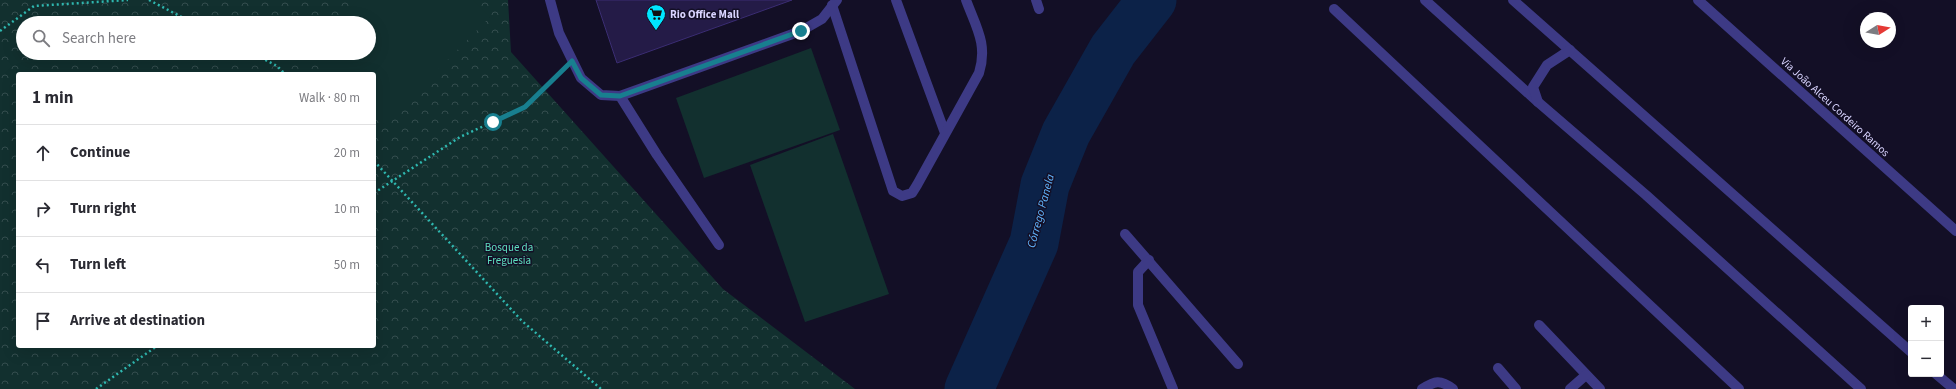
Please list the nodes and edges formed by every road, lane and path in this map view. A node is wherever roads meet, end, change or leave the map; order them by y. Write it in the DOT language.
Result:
graph roads {
  1 [pos="128,0"];
  2 [pos="148,0"];
  3 [pos="550,0"];
  4 [pos="896,0"];
  5 [pos="966,0"];
  6 [pos="1425,0"];
  7 [pos="1513,0"];
  8 [pos="1698,0"];
  9 [pos="834,3"];
  10 [pos="1334,9"];
  11 [pos="20,16"];
  12 [pos="179,16"];
  13 [pos="16,19"];
  14 [pos="0,31"];
  15 [pos="1570,50"];
  16 [pos="265,60"];
  17 [pos="572,61"];
  18 [pos="283,72"];
  19 [pos="620,96"];
  20 [pos="1538,102"];
  21 [pos="945,133"];
  22 [pos="376,163"];
  23 [pos="392,180"];
  24 [pos="376,192"];
  25 [pos="1956,231"];
  26 [pos="1125,234"];
  27 [pos="719,245"];
  28 [pos="1149,260"];
  29 [pos="1539,325"];
  30 [pos="154,348"];
  31 [pos="1908,349"];
  32 [pos="1238,364"];
  33 [pos="1498,368"];
  34 [pos="1586,375"];
  35 [pos="1940,377"];
  36 [pos="96,389"];
  37 [pos="601,389"];
  38 [pos="1173,389"];
  39 [pos="1422,389"];
  40 [pos="1453,389"];
  41 [pos="1516,389"];
  42 [pos="1570,389"];
  43 [pos="1600,389"];
  44 [pos="1739,389"];
  45 [pos="1861,389"];
  46 [pos="1954,389"];
  1 -- 11 [label="path"];
  2 -- 12 [label="path"];
  3 -- 17 [label="street"];
  4 -- 21 [label="street"];
  5 -- 21 [label="street"];
  6 -- 20 [label="street"];
  7 -- 15 [label="street"];
  8 -- 25 [label="street, Via João Alceu Cordeiro Ramos"];
  9 -- 19 [label="street"];
  9 -- 21 [label="street"];
  10 -- 44 [label="street"];
  13 -- 14 [label="path"];
  15 -- 20 [label="street"];
  15 -- 31 [label="street"];
  16 -- 18 [label="path"];
  17 -- 19 [label="street"];
  17 -- 23 [label="path"];
  19 -- 27 [label="street"];
  20 -- 45 [label="street"];
  22 -- 23 [label="path"];
  23 -- 24 [label="path"];
  23 -- 37 [label="path"];
  26 -- 28 [label="street"];
  28 -- 32 [label="street"];
  28 -- 38 [label="street"];
  29 -- 34 [label="street"];
  30 -- 36 [label="path"];
  33 -- 41 [label="street"];
  34 -- 42 [label="street"];
  34 -- 43 [label="street"];
  35 -- 46 [label="street"];
  39 -- 40 [label="street"];
}
